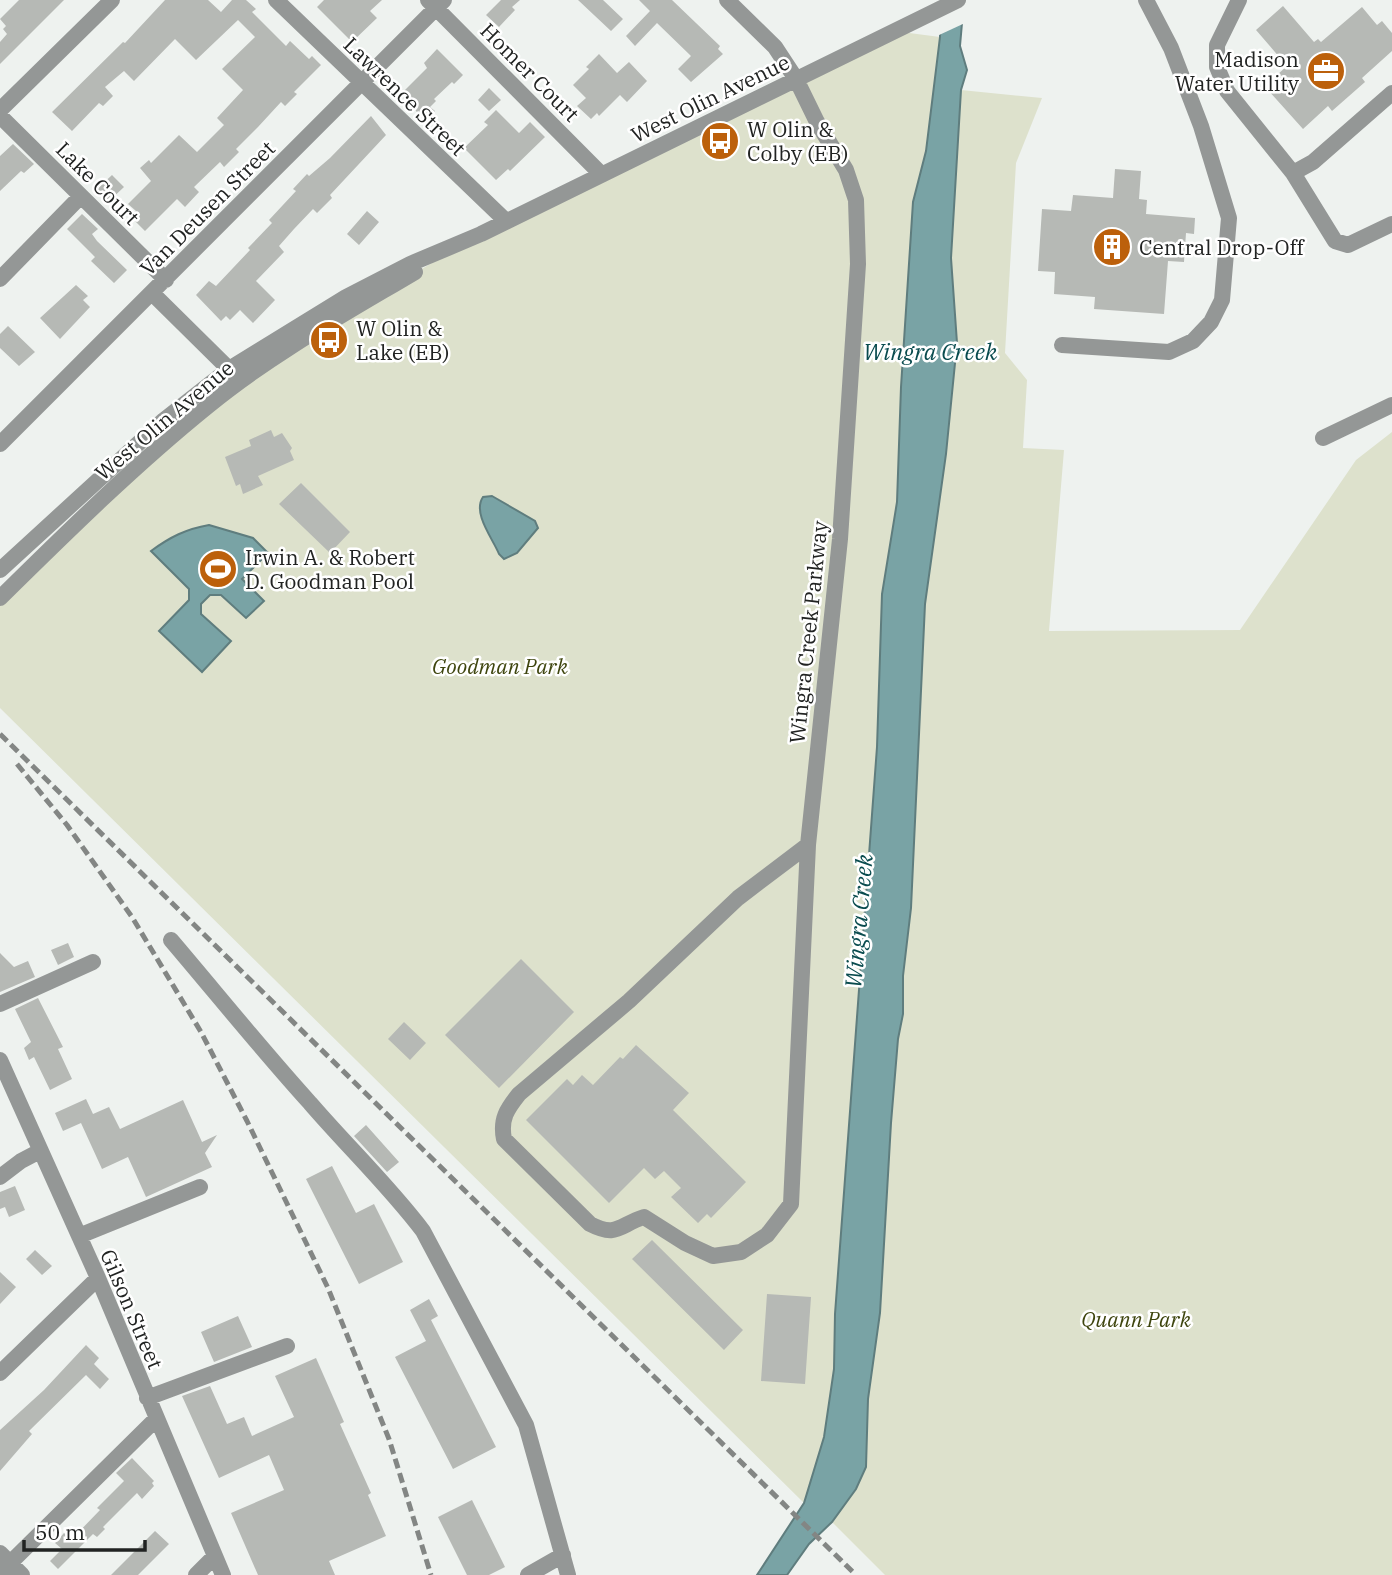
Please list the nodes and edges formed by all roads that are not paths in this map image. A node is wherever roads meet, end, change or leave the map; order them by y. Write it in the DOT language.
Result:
graph roads {
  1 [pos="112,0"];
  2 [pos="276,0"];
  3 [pos="727,0"];
  4 [pos="958,0"];
  5 [pos="1146,0"];
  6 [pos="1238,0"];
  7 [pos="436,3"];
  8 [pos="796,79"];
  9 [pos="361,83"];
  10 [pos="1392,93"];
  11 [pos="0,110"];
  12 [pos="0,116"];
  13 [pos="1293,173"];
  14 [pos="601,174"];
  15 [pos="81,196"];
  16 [pos="506,221"];
  17 [pos="1392,224"];
  18 [pos="481,233"];
  19 [pos="0,279"];
  20 [pos="166,280"];
  21 [pos="152,293"];
  22 [pos="1062,345"];
  23 [pos="229,369"];
  24 [pos="241,381"];
  25 [pos="1392,405"];
  26 [pos="1323,439"];
  27 [pos="0,444"];
  28 [pos="0,570"];
  29 [pos="0,598"];
  30 [pos="808,845"];
  31 [pos="171,940"];
  32 [pos="93,962"];
  33 [pos="0,1004"];
  34 [pos="0,1060"];
  35 [pos="40,1151"];
  36 [pos="0,1177"];
  37 [pos="200,1187"];
  38 [pos="79,1236"];
  39 [pos="98,1278"];
  40 [pos="286,1346"];
  41 [pos="0,1373"];
  42 [pos="147,1398"];
  43 [pos="156,1419"];
  44 [pos="563,1555"];
  45 [pos="214,1557"];
  46 [pos="3,1563"];
  47 [pos="22,1575"];
  48 [pos="196,1575"];
  49 [pos="223,1575"];
  50 [pos="529,1575"];
  51 [pos="568,1575"];
  1 -- 11 [label="street"];
  2 -- 9 [label="street, Lawrence Street"];
  3 -- 8 [label="street, Wingra Creek Parkway"];
  4 -- 8 [label="street, West Olin Avenue"];
  5 -- 22 [label="street"];
  6 -- 13 [label="street"];
  7 -- 9 [label="street, Van Deusen Street"];
  7 -- 14 [label="street, Homer Court"];
  8 -- 14 [label="street, West Olin Avenue"];
  8 -- 30 [label="street, Wingra Creek Parkway"];
  9 -- 16 [label="street, Lawrence Street"];
  9 -- 20 [label="street, Van Deusen Street"];
  10 -- 13 [label="street"];
  12 -- 15 [label="street, Lake Court"];
  13 -- 17 [label="street"];
  14 -- 16 [label="street, West Olin Avenue"];
  15 -- 19 [label="street"];
  15 -- 20 [label="street, Lake Court"];
  16 -- 18 [label="street, West Olin Avenue"];
  18 -- 23 [label="street, West Olin Avenue"];
  18 -- 24 [label="street, West Olin Avenue"];
  20 -- 21 [label="street, Van Deusen Street"];
  21 -- 23 [label="street"];
  21 -- 27 [label="street, Van Deusen Street"];
  23 -- 24 [label="street"];
  23 -- 28 [label="street, West Olin Avenue"];
  24 -- 29 [label="street, West Olin Avenue"];
  25 -- 26 [label="street"];
  30 -- 30 [label="street, Wingra Creek Parkway"];
  31 -- 44 [label="street"];
  32 -- 33 [label="street"];
  34 -- 35 [label="street, Gilson Street"];
  35 -- 36 [label="street"];
  35 -- 38 [label="street, Gilson Street"];
  37 -- 38 [label="street"];
  38 -- 39 [label="street, Gilson Street"];
  39 -- 41 [label="street"];
  39 -- 42 [label="street, Gilson Street"];
  40 -- 42 [label="street"];
  42 -- 43 [label="street, Gilson Street"];
  43 -- 45 [label="street, Gilson Street"];
  43 -- 46 [label="street"];
  44 -- 50 [label="street"];
  44 -- 51 [label="street"];
  45 -- 48 [label="street"];
  45 -- 49 [label="street, Gilson Street"];
  46 -- 47 [label="street"];
}
